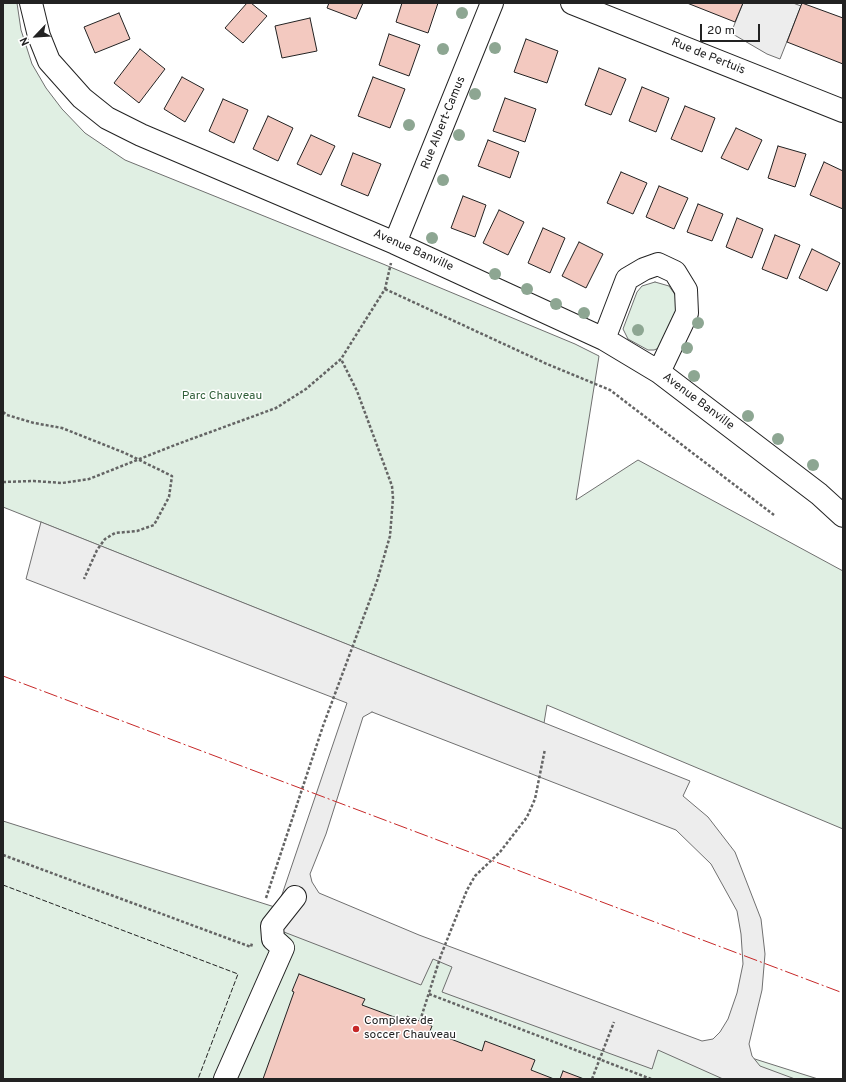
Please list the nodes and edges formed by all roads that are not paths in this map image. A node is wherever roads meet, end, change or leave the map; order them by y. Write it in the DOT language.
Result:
graph roads {
  1 [pos="31,3"];
  2 [pos="492,3"];
  3 [pos="572,3"];
  4 [pos="843,111"];
  5 [pos="395,243"];
  6 [pos="604,339"];
  7 [pos="659,372"];
  8 [pos="819,494"];
  9 [pos="843,502"];
  10 [pos="843,516"];
  11 [pos="295,897"];
  12 [pos="226,1079"];
  1 -- 5 [label="street, Avenue Banville"];
  2 -- 5 [label="street, Rue Albert-Camus"];
  3 -- 4 [label="street, Rue de Pertuis"];
  5 -- 6 [label="street, Avenue Banville"];
  6 -- 7 [label="street, Avenue Banville"];
  6 -- 7 [label="street"];
  7 -- 8 [label="street, Avenue Banville"];
  8 -- 9 [label="street, Avenue Banville"];
  8 -- 10 [label="street, Avenue Banville"];
  11 -- 12 [label="street"];
}
